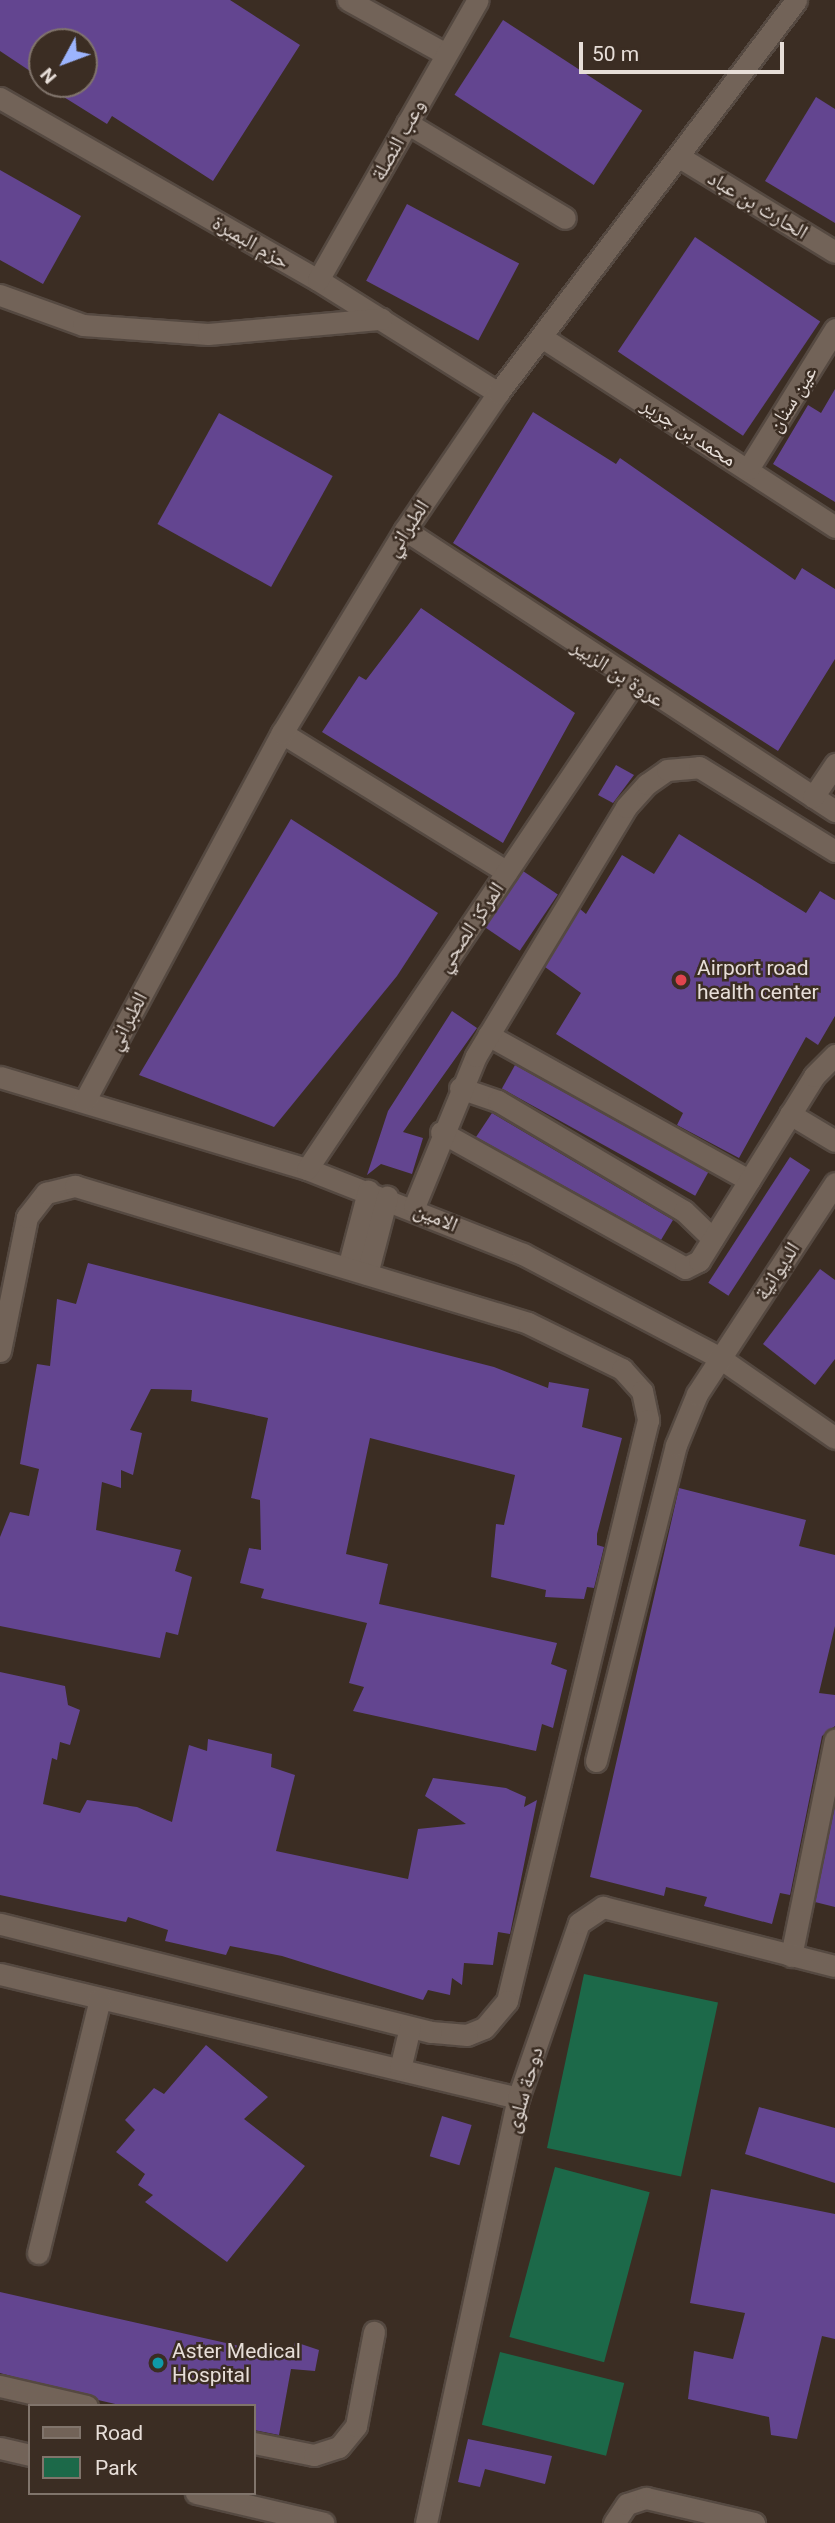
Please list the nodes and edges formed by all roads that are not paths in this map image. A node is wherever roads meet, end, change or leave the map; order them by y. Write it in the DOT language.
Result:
graph roads {
  1 [pos="348,0"];
  2 [pos="478,0"];
  3 [pos="796,0"];
  4 [pos="446,54"];
  5 [pos="0,98"];
  6 [pos="407,123"];
  7 [pos="681,158"];
  8 [pos="565,218"];
  9 [pos="835,252"];
  10 [pos="318,280"];
  11 [pos="0,295"];
  12 [pos="381,319"];
  13 [pos="835,329"];
  14 [pos="543,338"];
  15 [pos="498,393"];
  16 [pos="748,469"];
  17 [pos="835,527"];
  18 [pos="405,530"];
  19 [pos="633,684"];
  20 [pos="282,733"];
  21 [pos="835,765"];
  22 [pos="813,797"];
  23 [pos="835,811"];
  24 [pos="835,851"];
  25 [pos="507,872"];
  26 [pos="488,1035"];
  27 [pos="835,1055"];
  28 [pos="0,1077"];
  29 [pos="460,1088"];
  30 [pos="85,1100"];
  31 [pos="790,1114"];
  32 [pos="441,1132"];
  33 [pos="835,1141"];
  34 [pos="307,1169"];
  35 [pos="749,1180"];
  36 [pos="835,1183"];
  37 [pos="378,1194"];
  38 [pos="414,1207"];
  39 [pos="713,1239"];
  40 [pos="357,1271"];
  41 [pos="0,1351"];
  42 [pos="720,1359"];
  43 [pos="835,1438"];
  44 [pos="835,1739"];
  45 [pos="596,1761"];
  46 [pos="0,1924"];
  47 [pos="791,1956"];
  48 [pos="835,1966"];
  49 [pos="0,1974"];
  50 [pos="100,1999"];
  51 [pos="410,2027"];
  52 [pos="400,2069"];
  53 [pos="518,2098"];
  54 [pos="38,2253"];
  55 [pos="374,2332"];
  56 [pos="0,2386"];
  57 [pos="78,2404"];
  58 [pos="256,2443"];
  59 [pos="0,2448"];
  60 [pos="28,2455"];
  61 [pos="205,2495"];
  62 [pos="324,2523"];
  63 [pos="426,2523"];
  64 [pos="614,2523"];
  65 [pos="754,2523"];
  1 -- 4 [label="street"];
  2 -- 4 [label="street, وعب النصلة"];
  3 -- 7 [label="street, الطبراني"];
  4 -- 6 [label="street, وعب النصلة"];
  5 -- 10 [label="street, حزم البمبرة"];
  6 -- 8 [label="street"];
  6 -- 10 [label="street, وعب النصلة"];
  7 -- 9 [label="street, الحارث بن عباد"];
  7 -- 14 [label="street, الطبراني"];
  10 -- 12 [label="street, حزم البمبرة"];
  11 -- 12 [label="street"];
  12 -- 15 [label="street, حزم البمبرة"];
  13 -- 16 [label="street, عين سنان"];
  14 -- 15 [label="street, الطبراني"];
  14 -- 16 [label="street, محمد بن جرير"];
  15 -- 18 [label="street, الطبراني"];
  16 -- 17 [label="street, محمد بن جرير"];
  18 -- 19 [label="street, عروة بن الزبير"];
  18 -- 20 [label="street, الطبراني"];
  19 -- 22 [label="street, عروة بن الزبير"];
  19 -- 25 [label="street, المركز الصحي"];
  20 -- 25 [label="street"];
  20 -- 30 [label="street, الطبراني"];
  21 -- 22 [label="street"];
  22 -- 23 [label="street, عروة بن الزبير"];
  24 -- 26 [label="street"];
  25 -- 34 [label="street, المركز الصحي"];
  26 -- 29 [label="street"];
  26 -- 35 [label="street"];
  27 -- 31 [label="street"];
  28 -- 30 [label="street, الامين"];
  29 -- 32 [label="street"];
  29 -- 39 [label="street"];
  30 -- 34 [label="street, الامين"];
  31 -- 33 [label="street"];
  31 -- 35 [label="street"];
  32 -- 38 [label="street"];
  32 -- 39 [label="street"];
  34 -- 37 [label="street, الامين"];
  35 -- 39 [label="street"];
  36 -- 42 [label="street, الديوانية"];
  37 -- 38 [label="street, الامين"];
  37 -- 40 [label="street"];
  38 -- 42 [label="street, الامين"];
  40 -- 41 [label="street"];
  40 -- 51 [label="street"];
  42 -- 43 [label="street, الامين"];
  42 -- 45 [label="street, الديوانية"];
  44 -- 47 [label="street"];
  46 -- 51 [label="street"];
  47 -- 48 [label="street, دوحة سلوى"];
  47 -- 53 [label="street, دوحة سلوى"];
  49 -- 50 [label="street"];
  50 -- 52 [label="street"];
  50 -- 54 [label="street"];
  51 -- 52 [label="street"];
  52 -- 53 [label="street"];
  53 -- 63 [label="street, دوحة سلوى"];
  55 -- 58 [label="street"];
  56 -- 57 [label="street"];
  59 -- 60 [label="street"];
  61 -- 62 [label="street"];
  64 -- 65 [label="street"];
}
